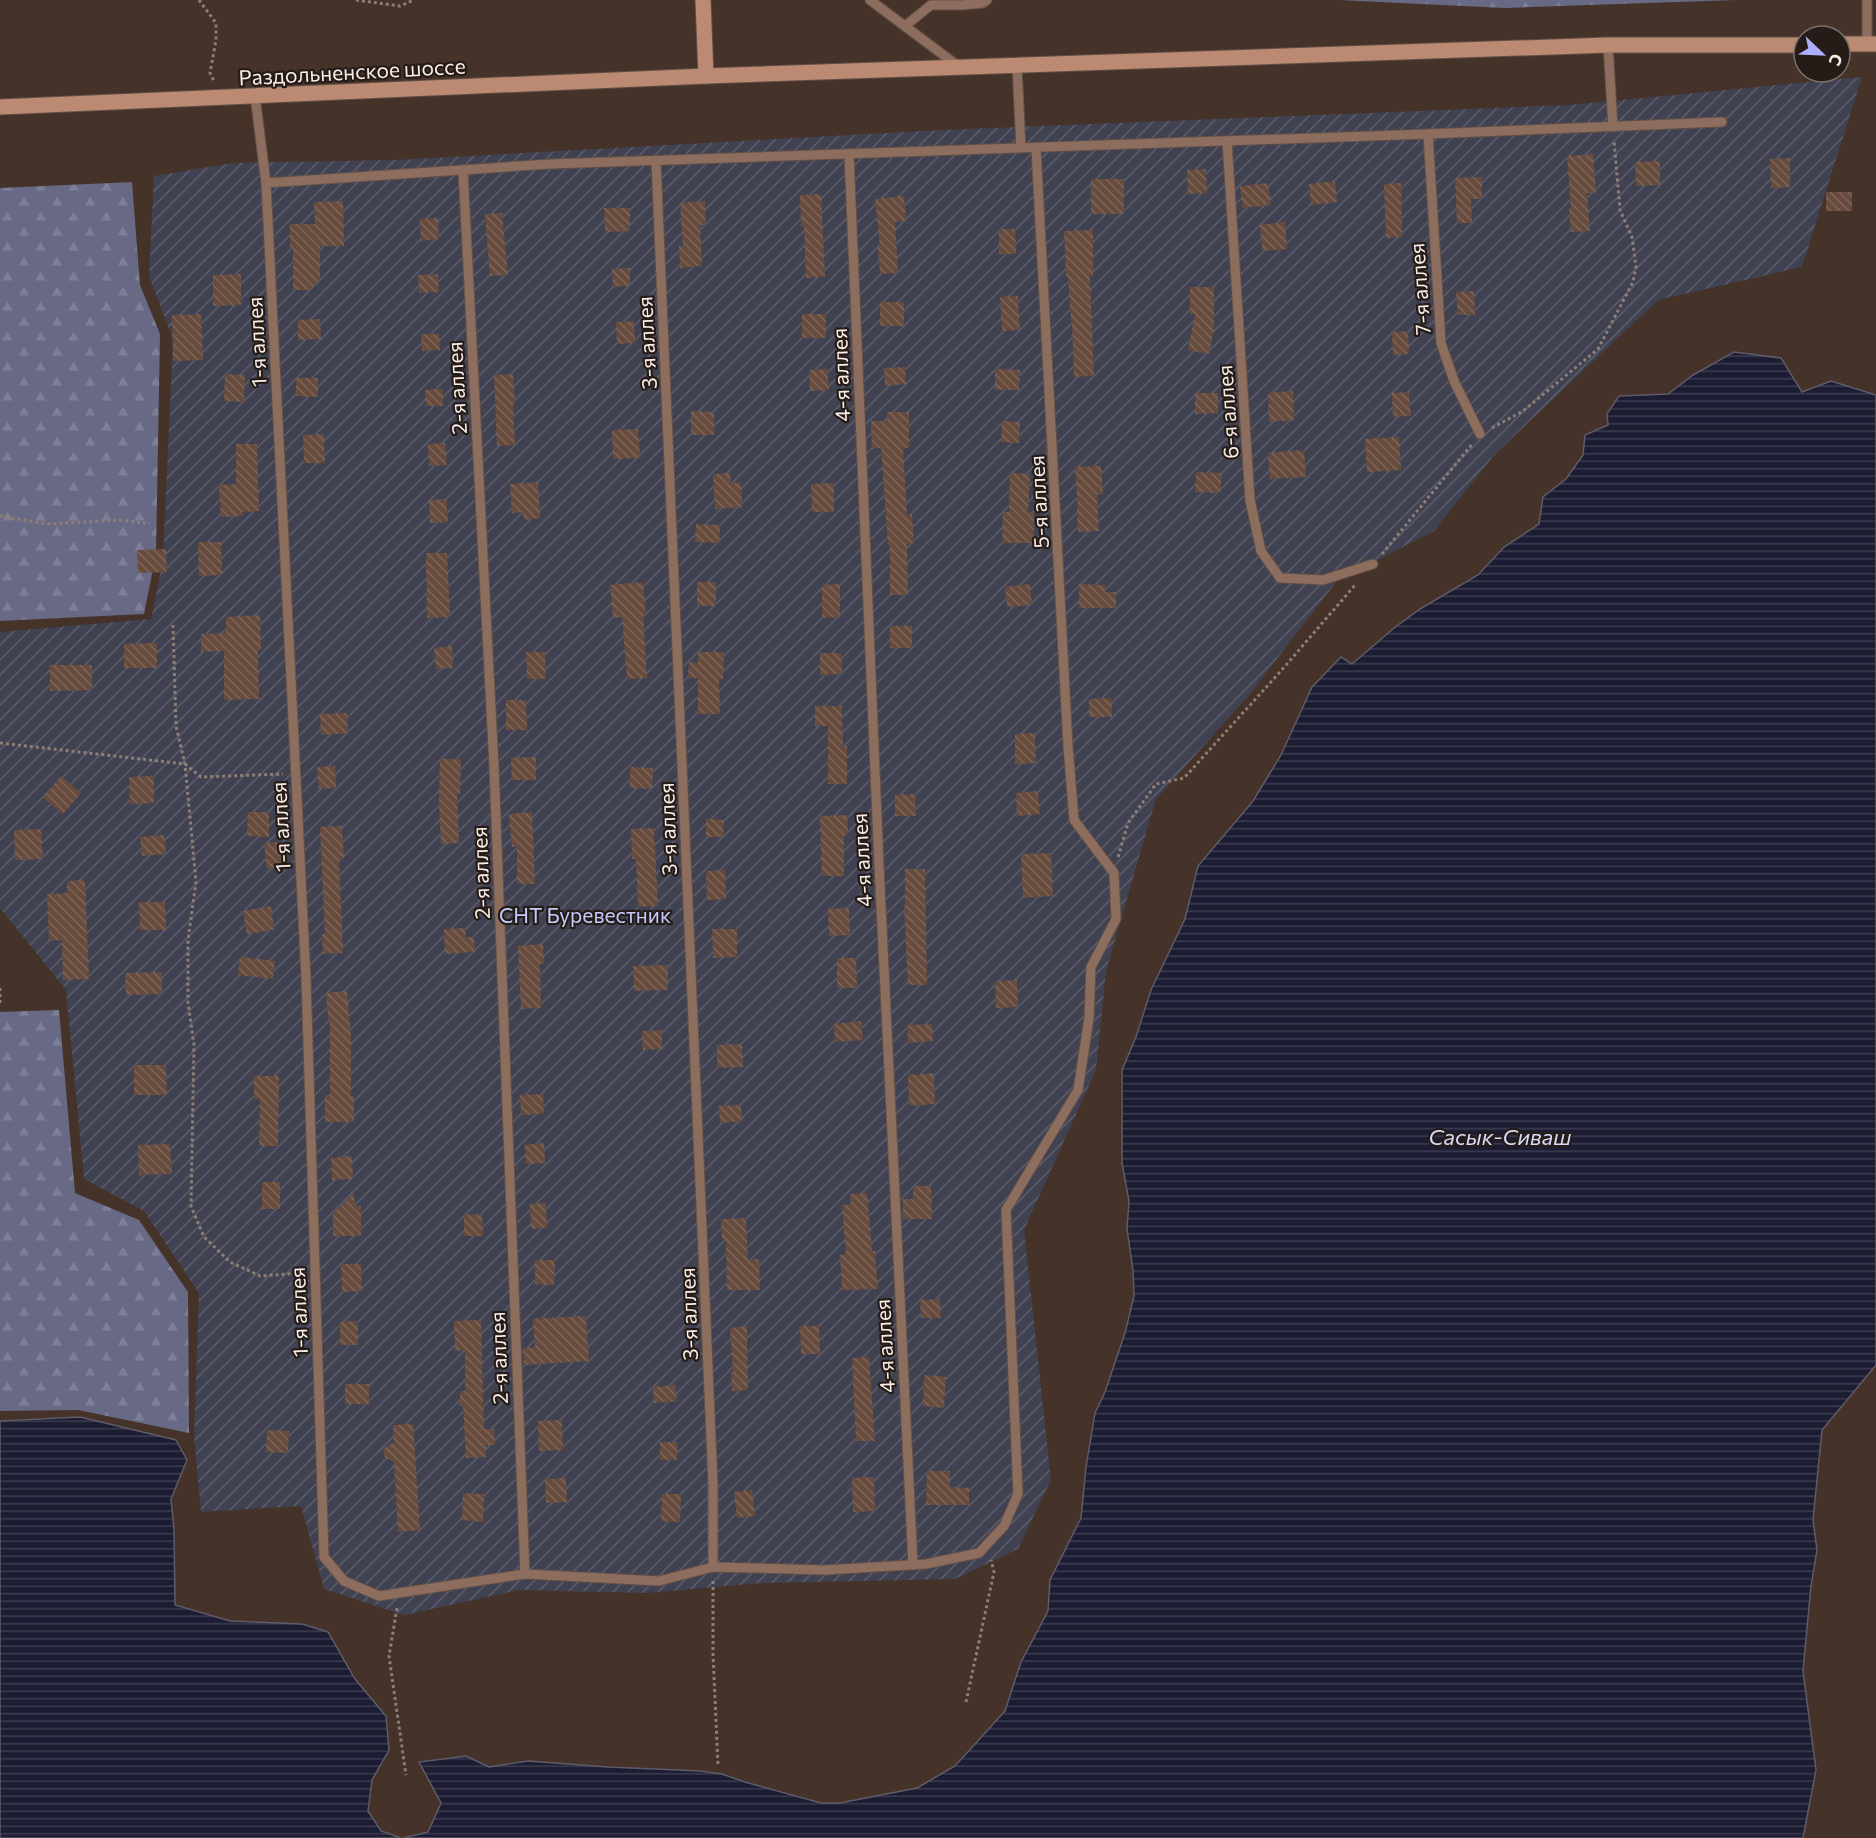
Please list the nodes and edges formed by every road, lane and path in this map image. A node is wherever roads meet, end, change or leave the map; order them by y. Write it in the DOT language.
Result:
graph roads {
  1 [pos="199,0"];
  2 [pos="356,0"];
  3 [pos="414,0"];
  4 [pos="703,0"];
  5 [pos="870,0"];
  6 [pos="987,0"];
  7 [pos="1867,0"];
  8 [pos="905,26"];
  9 [pos="1852,44"];
  10 [pos="1871,44"];
  11 [pos="1608,45"];
  12 [pos="1792,45"];
  13 [pos="1017,66"];
  14 [pos="960,68"];
  15 [pos="706,76"];
  16 [pos="216,86"];
  17 [pos="255,96"];
  18 [pos="0,107"];
  19 [pos="1722,122"];
  20 [pos="1613,127"];
  21 [pos="1428,134"];
  22 [pos="1227,141"];
  23 [pos="1021,148"];
  24 [pos="1036,148"];
  25 [pos="849,154"];
  26 [pos="656,161"];
  27 [pos="463,170"];
  28 [pos="266,183"];
  29 [pos="1633,282"];
  30 [pos="1480,434"];
  31 [pos="0,516"];
  32 [pos="150,524"];
  33 [pos="1373,564"];
  34 [pos="173,625"];
  35 [pos="0,743"];
  36 [pos="185,764"];
  37 [pos="295,774"];
  38 [pos="0,988"];
  39 [pos="0,1005"];
  40 [pos="315,1272"];
  41 [pos="986,1546"];
  42 [pos="913,1565"];
  43 [pos="713,1567"];
  44 [pos="525,1574"];
  45 [pos="399,1593"];
  46 [pos="966,1702"];
  47 [pos="718,1765"];
  48 [pos="406,1775"];
  1 -- 16 [label="path"];
  2 -- 3 [label="path"];
  4 -- 15 [label="main road"];
  5 -- 8 [label="lane"];
  6 -- 8 [label="lane"];
  7 -- 10 [label="lane"];
  8 -- 14 [label="lane"];
  9 -- 10 [label="main road"];
  11 -- 12 [label="main road, Раздольненское шоссе"];
  11 -- 13 [label="main road, Раздольненское шоссе"];
  11 -- 20 [label="lane"];
  13 -- 14 [label="main road, Раздольненское шоссе"];
  13 -- 23 [label="lane"];
  14 -- 15 [label="main road, Раздольненское шоссе"];
  15 -- 17 [label="main road, Раздольненское шоссе"];
  17 -- 18 [label="main road, Раздольненское шоссе"];
  17 -- 28 [label="lane, 1-я аллея"];
  19 -- 20 [label="lane"];
  20 -- 21 [label="lane"];
  20 -- 29 [label="path"];
  21 -- 22 [label="lane"];
  21 -- 30 [label="lane, 7-я аллея"];
  22 -- 24 [label="lane"];
  22 -- 33 [label="lane, 6-я аллея"];
  23 -- 24 [label="lane"];
  23 -- 25 [label="lane"];
  24 -- 41 [label="lane, 5-я аллея"];
  25 -- 26 [label="lane"];
  25 -- 42 [label="lane, 4-я аллея"];
  26 -- 27 [label="lane"];
  26 -- 43 [label="lane, 3-я аллея"];
  27 -- 28 [label="lane"];
  27 -- 44 [label="lane, 2-я аллея"];
  28 -- 37 [label="lane, 1-я аллея"];
  31 -- 32 [label="path"];
  34 -- 36 [label="path"];
  35 -- 36 [label="path"];
  36 -- 37 [label="path"];
  36 -- 40 [label="path"];
  37 -- 40 [label="lane, 1-я аллея"];
  38 -- 39 [label="path"];
  40 -- 45 [label="lane, 1-я аллея"];
  41 -- 42 [label="lane"];
  41 -- 46 [label="path"];
  42 -- 43 [label="lane"];
  43 -- 44 [label="lane"];
  43 -- 47 [label="path"];
  44 -- 45 [label="lane"];
  45 -- 48 [label="path"];
}
